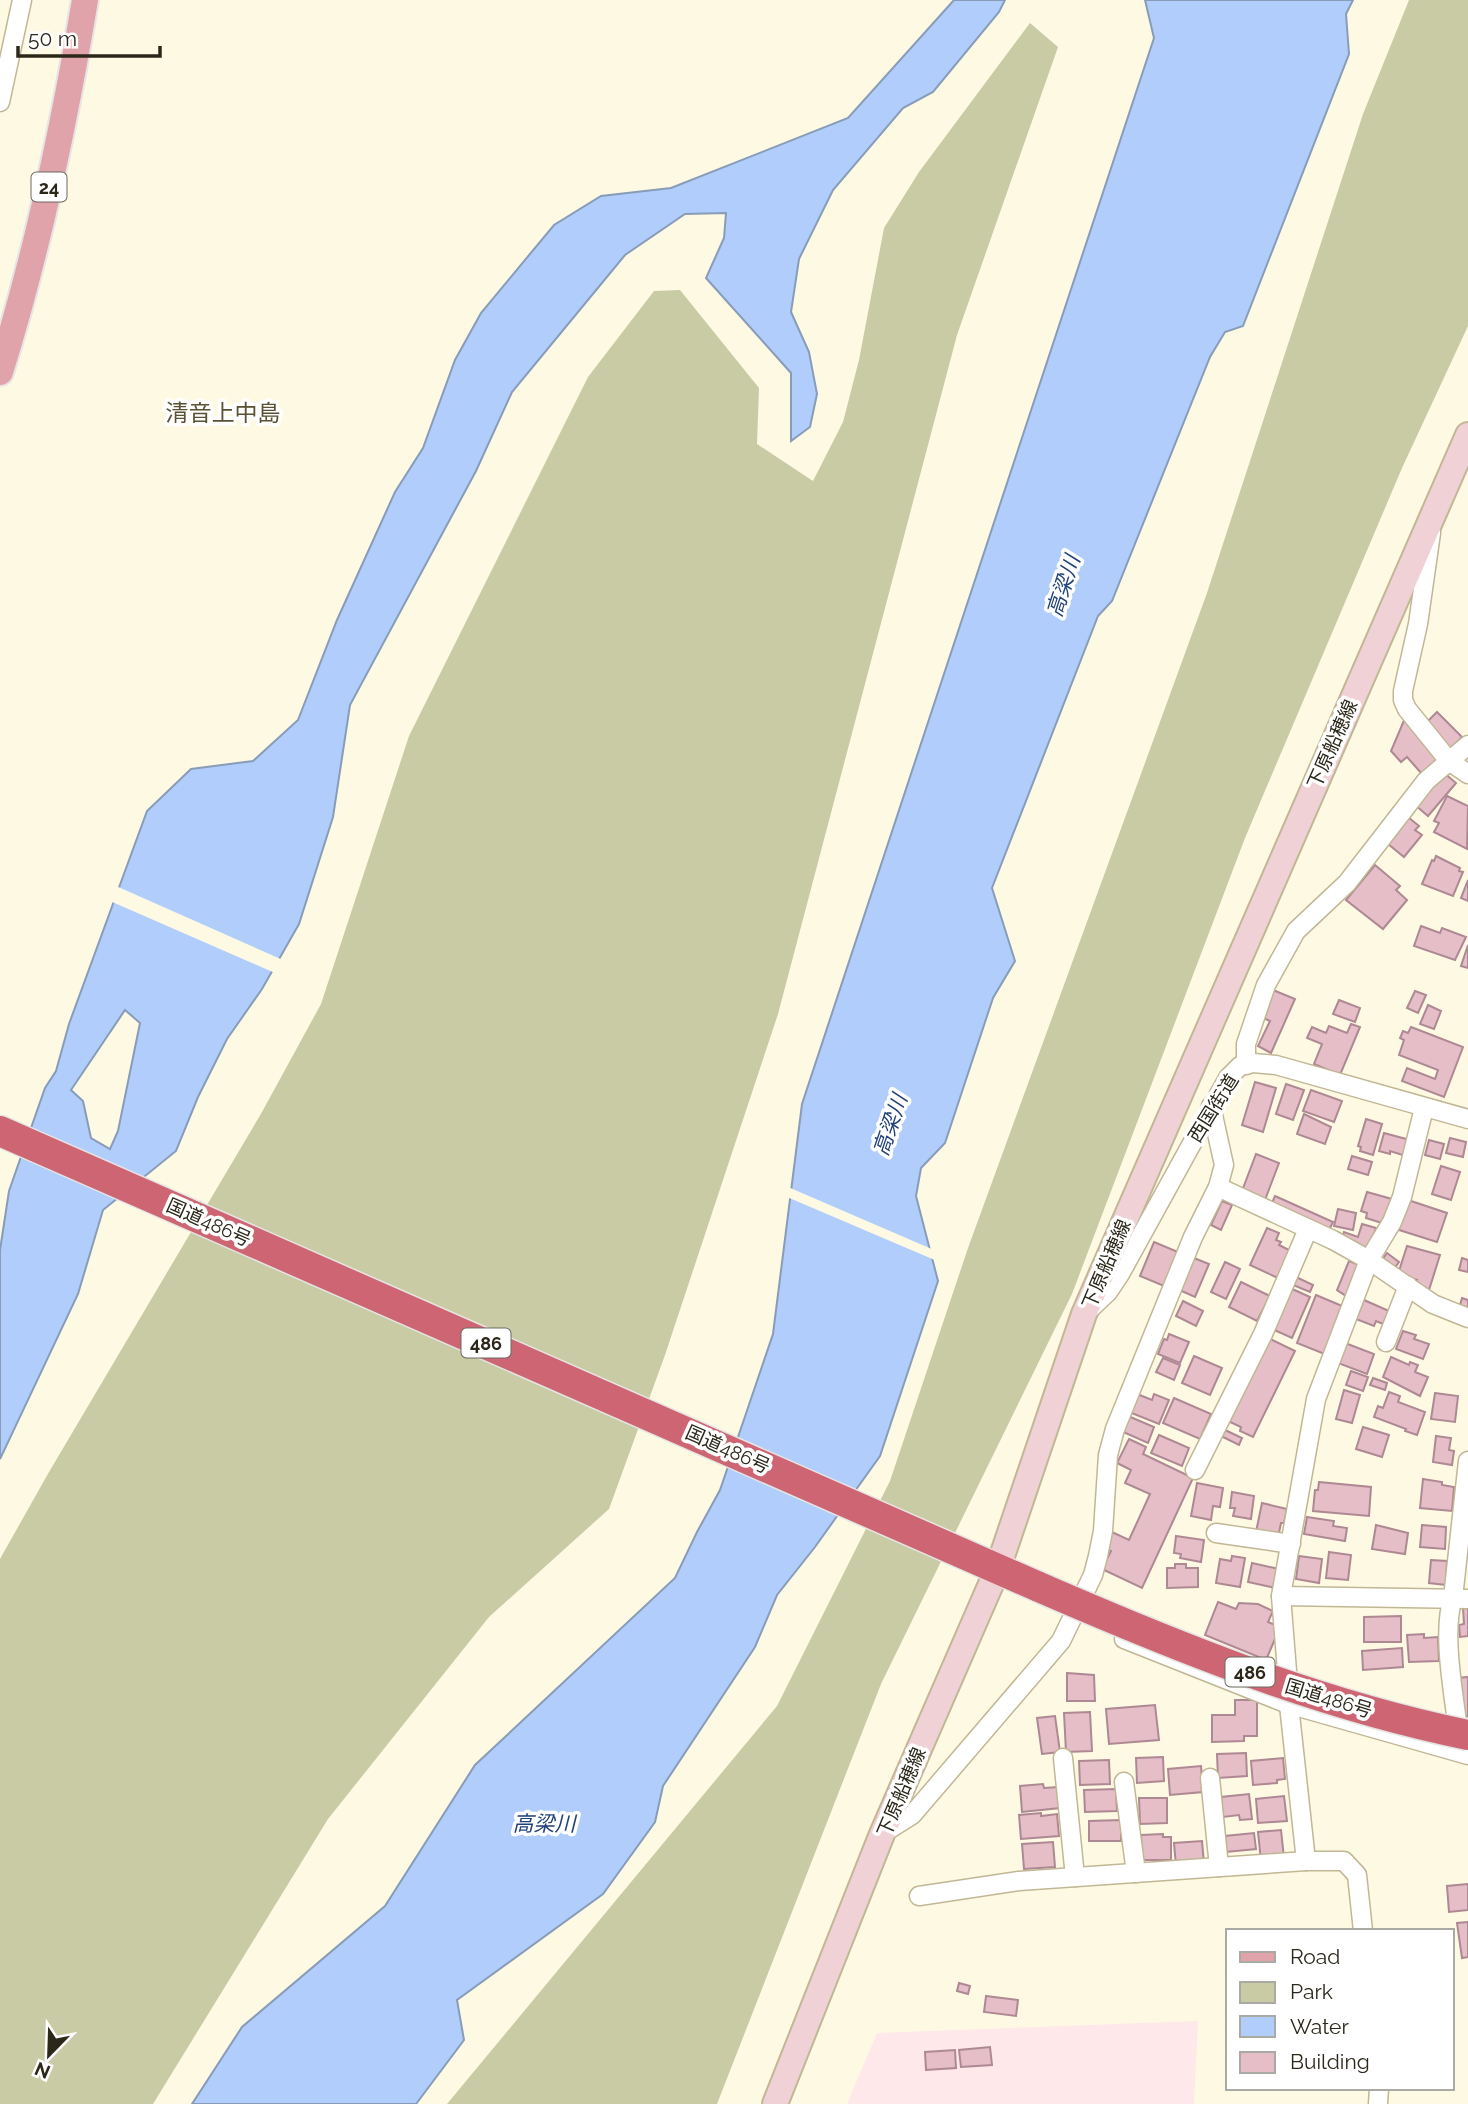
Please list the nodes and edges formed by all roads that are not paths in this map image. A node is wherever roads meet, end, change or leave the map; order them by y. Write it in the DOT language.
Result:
graph roads {
  1 [pos="85,0"];
  2 [pos="20,1"];
  3 [pos="0,102"];
  4 [pos="0,372"];
  5 [pos="1468,435"];
  6 [pos="1434,510"];
  7 [pos="1468,745"];
  8 [pos="1449,761"];
  9 [pos="1468,774"];
  10 [pos="1246,1065"];
  11 [pos="1211,1106"];
  12 [pos="1424,1108"];
  13 [pos="1468,1119"];
  14 [pos="0,1131"];
  15 [pos="1219,1187"];
  16 [pos="1308,1229"];
  17 [pos="1369,1260"];
  18 [pos="1408,1286"];
  19 [pos="1084,1314"];
  20 [pos="1468,1318"];
  21 [pos="1386,1342"];
  22 [pos="1468,1461"];
  23 [pos="1195,1470"];
  24 [pos="1216,1532"];
  25 [pos="1291,1544"];
  26 [pos="998,1568"];
  27 [pos="1281,1596"];
  28 [pos="1461,1599"];
  29 [pos="1073,1617"];
  30 [pos="1287,1671"];
  31 [pos="1288,1700"];
  32 [pos="1466,1747"];
  33 [pos="1063,1758"];
  34 [pos="1210,1778"];
  35 [pos="1124,1782"];
  36 [pos="882,1835"];
  37 [pos="1306,1861"];
  38 [pos="1219,1867"];
  39 [pos="1136,1873"];
  40 [pos="1075,1877"];
  41 [pos="919,1896"];
  42 [pos="1363,1929"];
  43 [pos="775,2104"];
  1 -- 4 [label="main road, 24"];
  2 -- 3 [label="street"];
  5 -- 6 [label="main road, 下原船穂線"];
  6 -- 8 [label="street"];
  6 -- 19 [label="main road, 下原船穂線"];
  7 -- 8 [label="street"];
  8 -- 9 [label="street"];
  8 -- 10 [label="street"];
  10 -- 11 [label="street, 西国街道"];
  10 -- 12 [label="street, 西国街道"];
  11 -- 15 [label="street"];
  11 -- 19 [label="street, 西国街道"];
  12 -- 13 [label="street, 西国街道"];
  12 -- 17 [label="street"];
  14 -- 26 [label="highway, 国道486号 / 486"];
  15 -- 16 [label="street"];
  15 -- 29 [label="street"];
  16 -- 17 [label="street"];
  16 -- 23 [label="street"];
  17 -- 18 [label="street"];
  17 -- 25 [label="street"];
  18 -- 20 [label="street"];
  18 -- 21 [label="street"];
  19 -- 26 [label="main road, 下原船穂線"];
  22 -- 28 [label="street"];
  24 -- 25 [label="street"];
  25 -- 27 [label="street"];
  26 -- 32 [label="highway, 国道486号 / 486, bridge"];
  26 -- 36 [label="main road, 下原船穂線"];
  27 -- 28 [label="street"];
  27 -- 30 [label="street"];
  28 -- 32 [label="street"];
  29 -- 31 [label="street"];
  29 -- 36 [label="street"];
  31 -- 32 [label="street"];
  31 -- 37 [label="street"];
  33 -- 40 [label="street"];
  34 -- 38 [label="street"];
  35 -- 39 [label="street"];
  36 -- 43 [label="main road, 下原船穂線"];
  37 -- 38 [label="street"];
  37 -- 42 [label="street"];
  38 -- 39 [label="street"];
  39 -- 40 [label="street"];
  40 -- 41 [label="street"];
}
